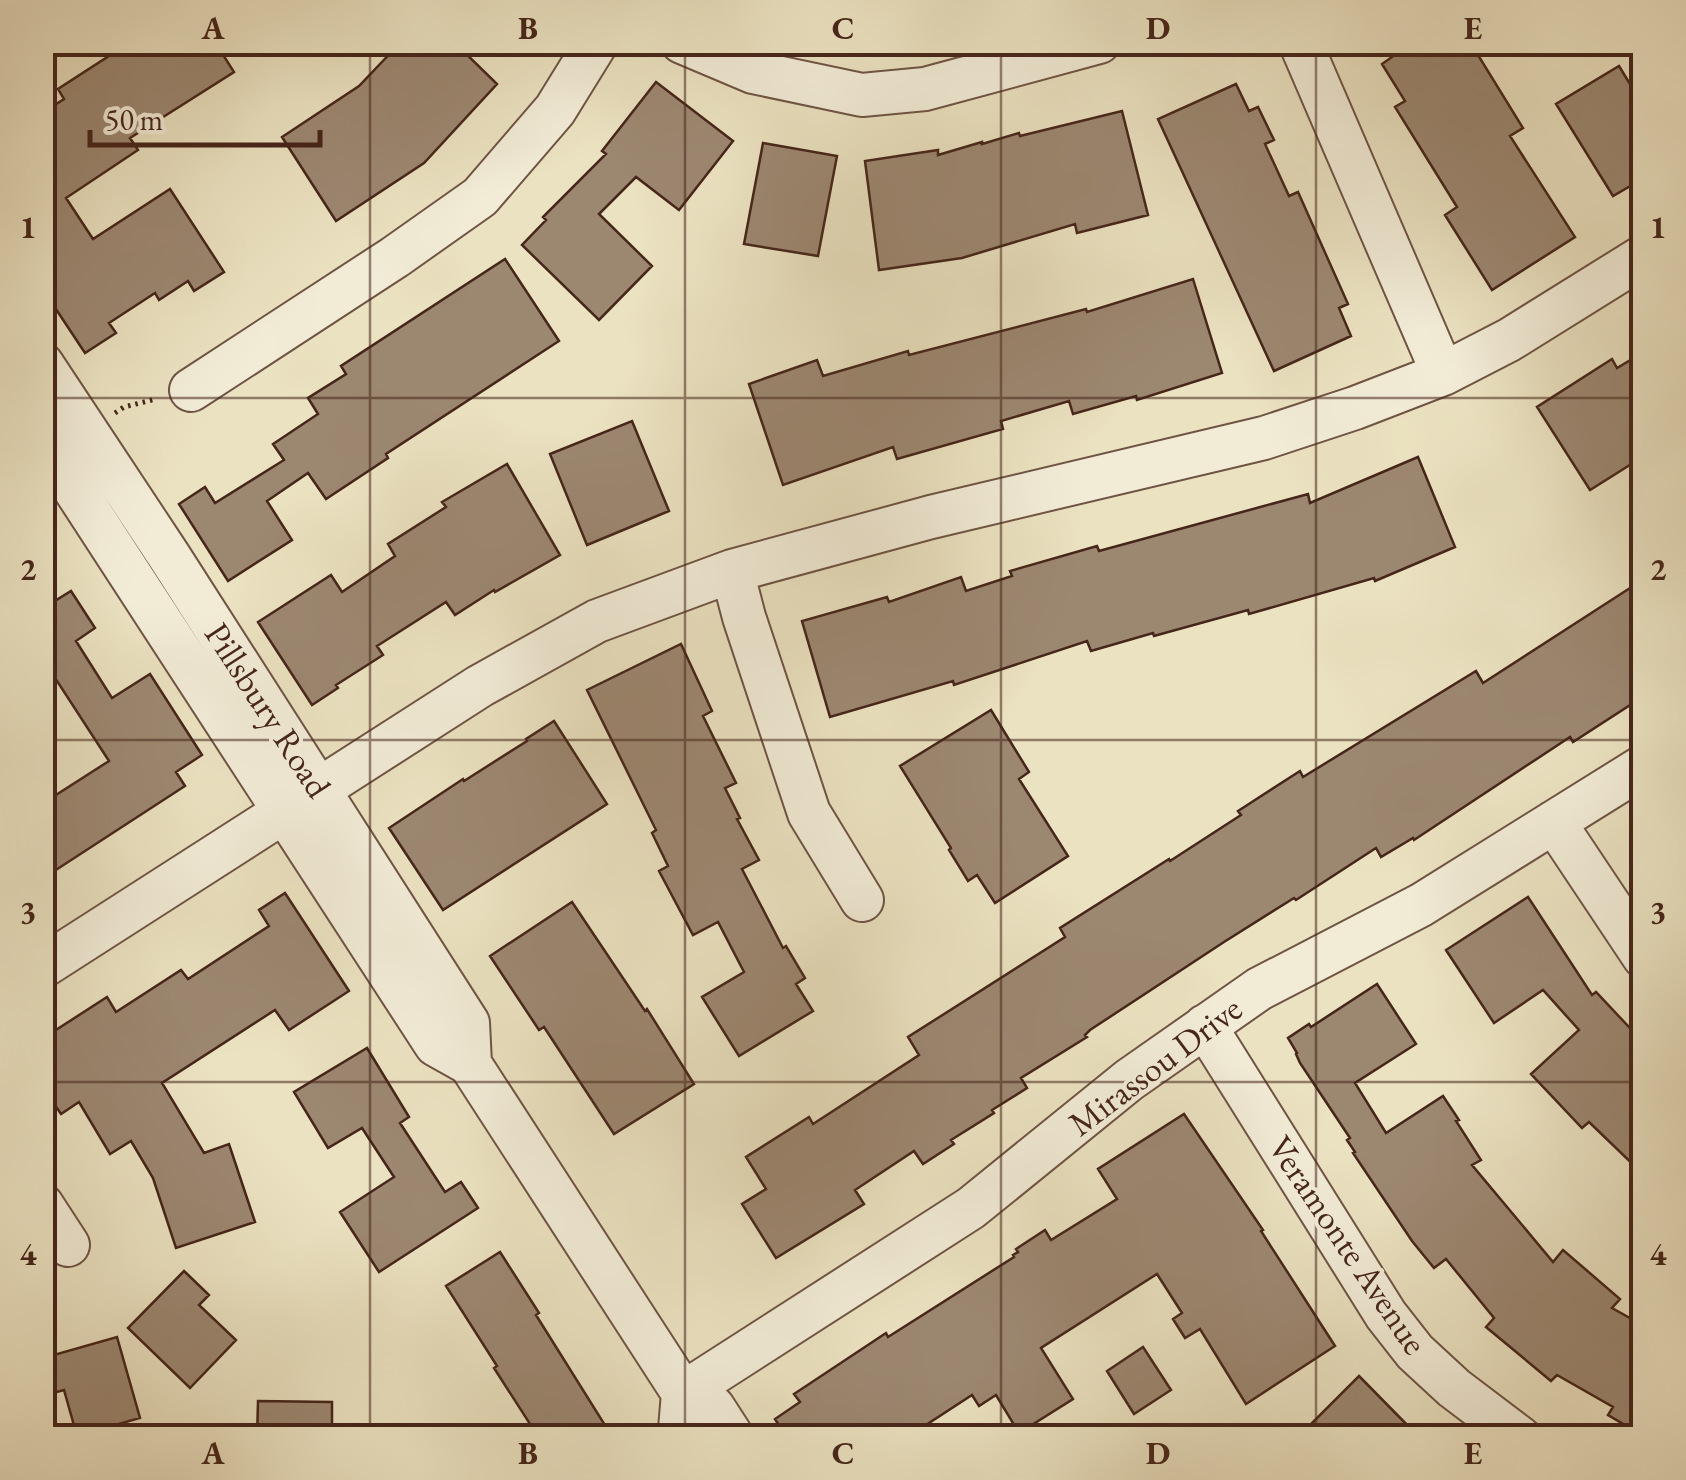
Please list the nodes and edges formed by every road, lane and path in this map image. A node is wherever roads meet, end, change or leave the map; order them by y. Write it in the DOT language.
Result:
graph roads {
  1 [pos="597,42"];
  2 [pos="682,42"];
  3 [pos="1099,42"];
  4 [pos="1300,42"];
  5 [pos="1644,256"];
  6 [pos="42,364"];
  7 [pos="1443,374"];
  8 [pos="191,390"];
  9 [pos="61,442"];
  10 [pos="169,556"];
  11 [pos="732,571"];
  12 [pos="133,579"];
  13 [pos="1644,766"];
  14 [pos="318,788"];
  15 [pos="283,812"];
  16 [pos="1554,822"];
  17 [pos="862,900"];
  18 [pos="1644,957"];
  19 [pos="42,967"];
  20 [pos="1206,1026"];
  21 [pos="470,1064"];
  22 [pos="42,1205"];
  23 [pos="68,1245"];
  24 [pos="683,1393"];
  25 [pos="686,1438"];
  26 [pos="732,1438"];
  27 [pos="1520,1438"];
  1 -- 8 [label="street"];
  2 -- 3 [label="street"];
  4 -- 7 [label="street"];
  5 -- 7 [label="street"];
  6 -- 9 [label="street, Pillsbury Road"];
  7 -- 11 [label="street"];
  8 -- 9 [label="path"];
  9 -- 10 [label="street, Pillsbury Road"];
  9 -- 12 [label="street, Pillsbury Road"];
  10 -- 12 [label="street"];
  10 -- 14 [label="street, Pillsbury Road"];
  11 -- 14 [label="street"];
  11 -- 17 [label="street"];
  12 -- 15 [label="street, Pillsbury Road"];
  13 -- 16 [label="street, Mirassou Drive"];
  14 -- 15 [label="street"];
  14 -- 21 [label="street, Pillsbury Road"];
  15 -- 19 [label="street"];
  15 -- 21 [label="street, Pillsbury Road"];
  16 -- 18 [label="street"];
  16 -- 20 [label="street, Mirassou Drive"];
  20 -- 24 [label="street, Mirassou Drive"];
  20 -- 27 [label="street, Veramonte Avenue"];
  21 -- 24 [label="street, Pillsbury Road"];
  22 -- 23 [label="street"];
  24 -- 25 [label="street, Pillsbury Road"];
  24 -- 26 [label="street, Pillsbury Road"];
}
